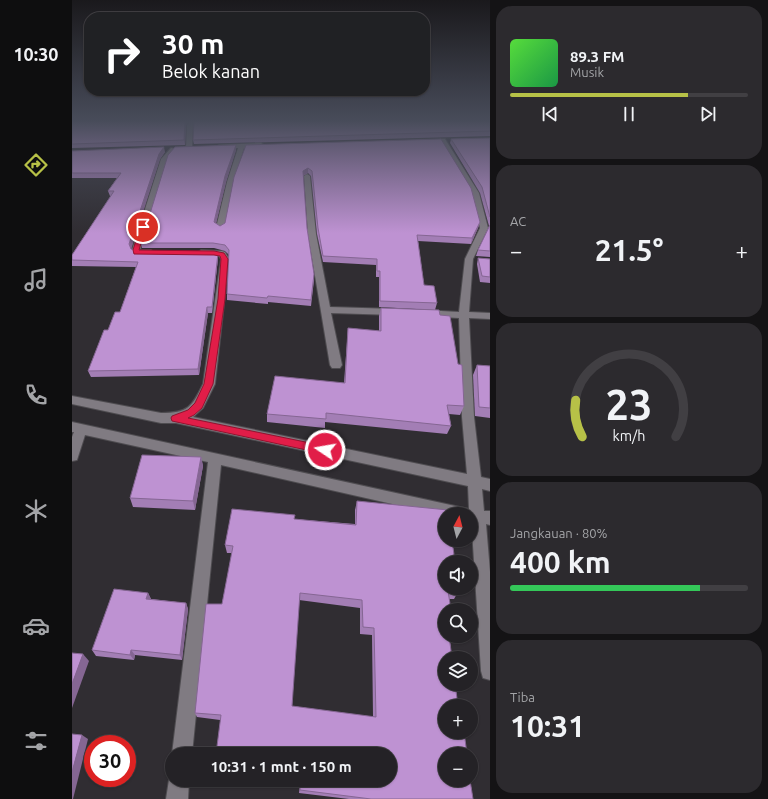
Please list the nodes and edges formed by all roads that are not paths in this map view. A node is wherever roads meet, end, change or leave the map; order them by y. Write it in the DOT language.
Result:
graph roads {
  1 [pos="165,158"];
  2 [pos="238,158"];
  3 [pos="454,158"];
  4 [pos="307,176"];
  5 [pos="220,228"];
  6 [pos="487,229"];
  7 [pos="159,253"];
  8 [pos="190,253"];
  9 [pos="325,310"];
  10 [pos="464,314"];
  11 [pos="490,316"];
  12 [pos="336,364"];
  13 [pos="72,400"];
  14 [pos="176,418"];
  15 [pos="77,428"];
  16 [pos="72,456"];
  17 [pos="215,458"];
  18 [pos="474,482"];
  19 [pos="490,485"];
  20 [pos="475,507"];
  21 [pos="438,508"];
  22 [pos="478,538"];
  23 [pos="490,670"];
  24 [pos="183,747"];
  25 [pos="178,787"];
  26 [pos="177,799"];
  1 -- 7 [label="street"];
  2 -- 5 [label="street"];
  3 -- 6 [label="street"];
  4 -- 9 [label="street"];
  6 -- 10 [label="street"];
  8 -- 14 [label="street"];
  9 -- 10 [label="street"];
  9 -- 12 [label="street"];
  10 -- 11 [label="street"];
  10 -- 18 [label="street"];
  13 -- 14 [label="street"];
  14 -- 18 [label="street"];
  15 -- 16 [label="street"];
  15 -- 17 [label="street"];
  17 -- 21 [label="street"];
  17 -- 24 [label="street"];
  18 -- 19 [label="street"];
  18 -- 20 [label="street"];
  22 -- 23 [label="street"];
  25 -- 26 [label="street"];
}
